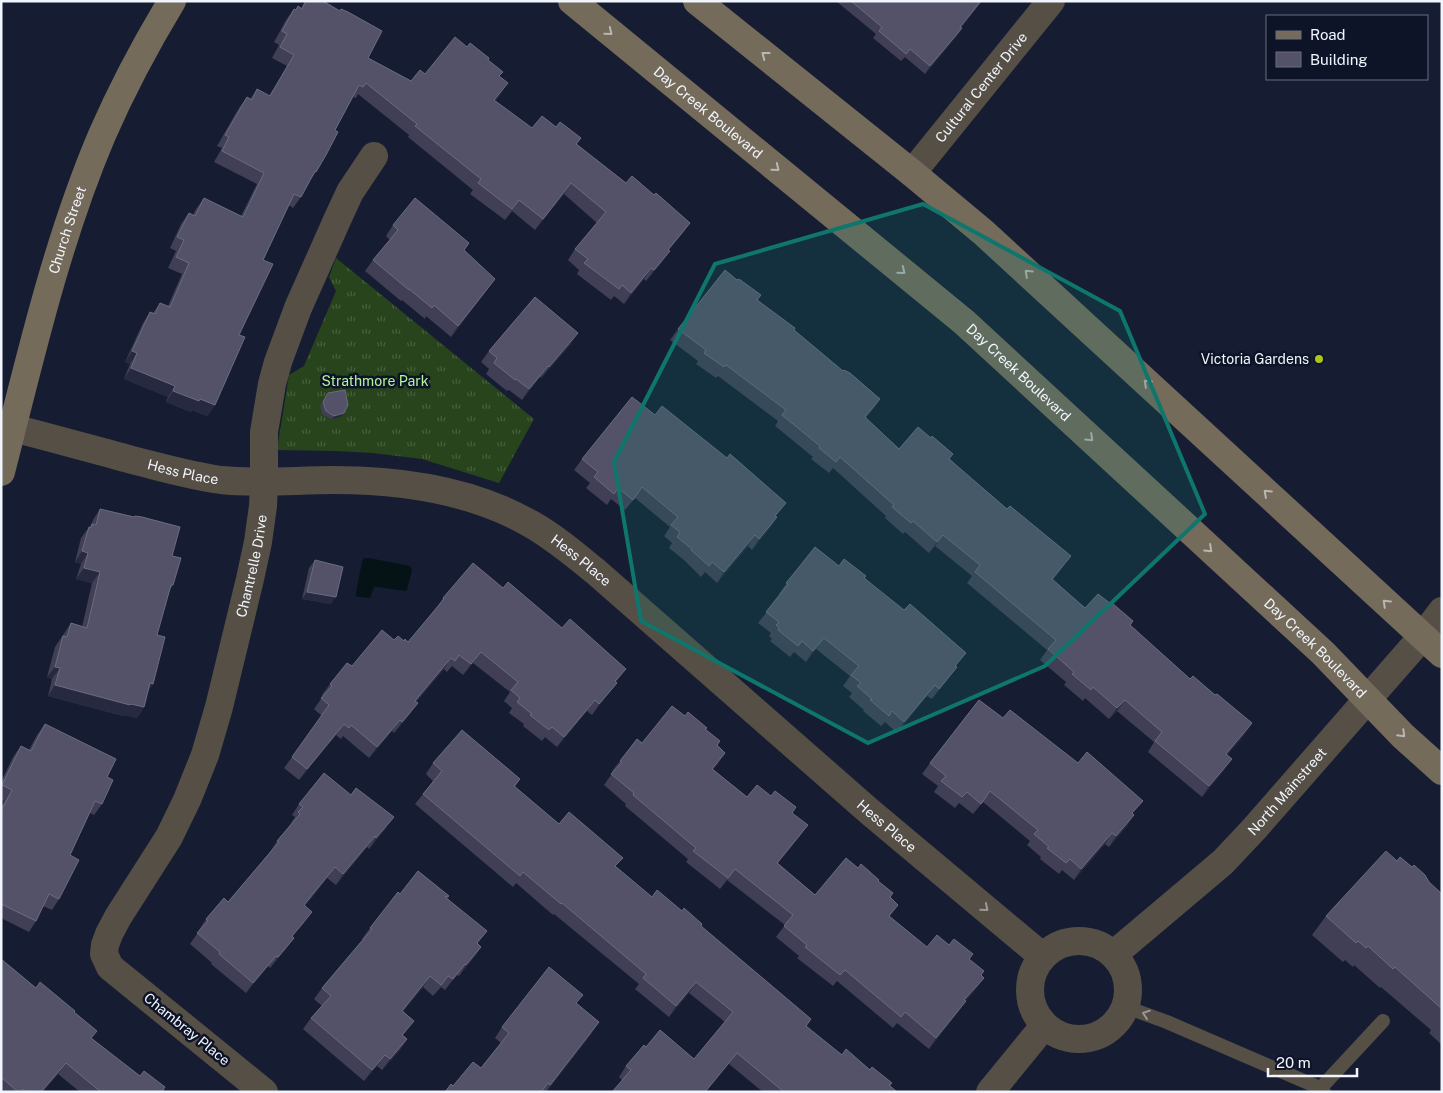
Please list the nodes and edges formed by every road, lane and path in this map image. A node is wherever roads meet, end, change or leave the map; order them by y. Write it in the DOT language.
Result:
graph roads {
  1 [pos="172,1"];
  2 [pos="572,1"];
  3 [pos="697,1"];
  4 [pos="1051,1"];
  5 [pos="374,156"];
  6 [pos="912,173"];
  7 [pos="7,426"];
  8 [pos="1,472"];
  9 [pos="264,482"];
  10 [pos="1442,611"];
  11 [pos="1422,636"];
  12 [pos="1442,654"];
  13 [pos="1368,699"];
  14 [pos="1442,771"];
  15 [pos="1114,954"];
  16 [pos="1042,956"];
  17 [pos="110,967"];
  18 [pos="1126,1007"];
  19 [pos="1383,1021"];
  20 [pos="1044,1026"];
  21 [pos="1320,1090"];
  22 [pos="264,1092"];
  23 [pos="990,1092"];
  1 -- 7 [label="main road, Church Street"];
  2 -- 13 [label="main road, Day Creek Boulevard, one-way"];
  6 -- 3 [label="main road, one-way"];
  4 -- 6 [label="street, Cultural Center Drive"];
  5 -- 9 [label="street, Chantrelle Drive"];
  11 -- 6 [label="main road, one-way"];
  7 -- 8 [label="main road, Church Street"];
  7 -- 9 [label="street, Hess Place"];
  9 -- 16 [label="street, Hess Place, one-way"];
  9 -- 17 [label="street, Chantrelle Drive"];
  10 -- 11 [label="street, North Mainstreet"];
  11 -- 12 [label="main road"];
  11 -- 13 [label="street, North Mainstreet"];
  13 -- 14 [label="main road, Day Creek Boulevard, one-way"];
  13 -- 15 [label="street, North Mainstreet"];
  15 -- 16 [label="street"];
  15 -- 18 [label="street"];
  16 -- 20 [label="street"];
  17 -- 22 [label="street, Chambray Place"];
  18 -- 20 [label="street"];
  21 -- 18 [label="lane, one-way"];
  19 -- 21 [label="lane"];
  20 -- 23 [label="street"];
}
